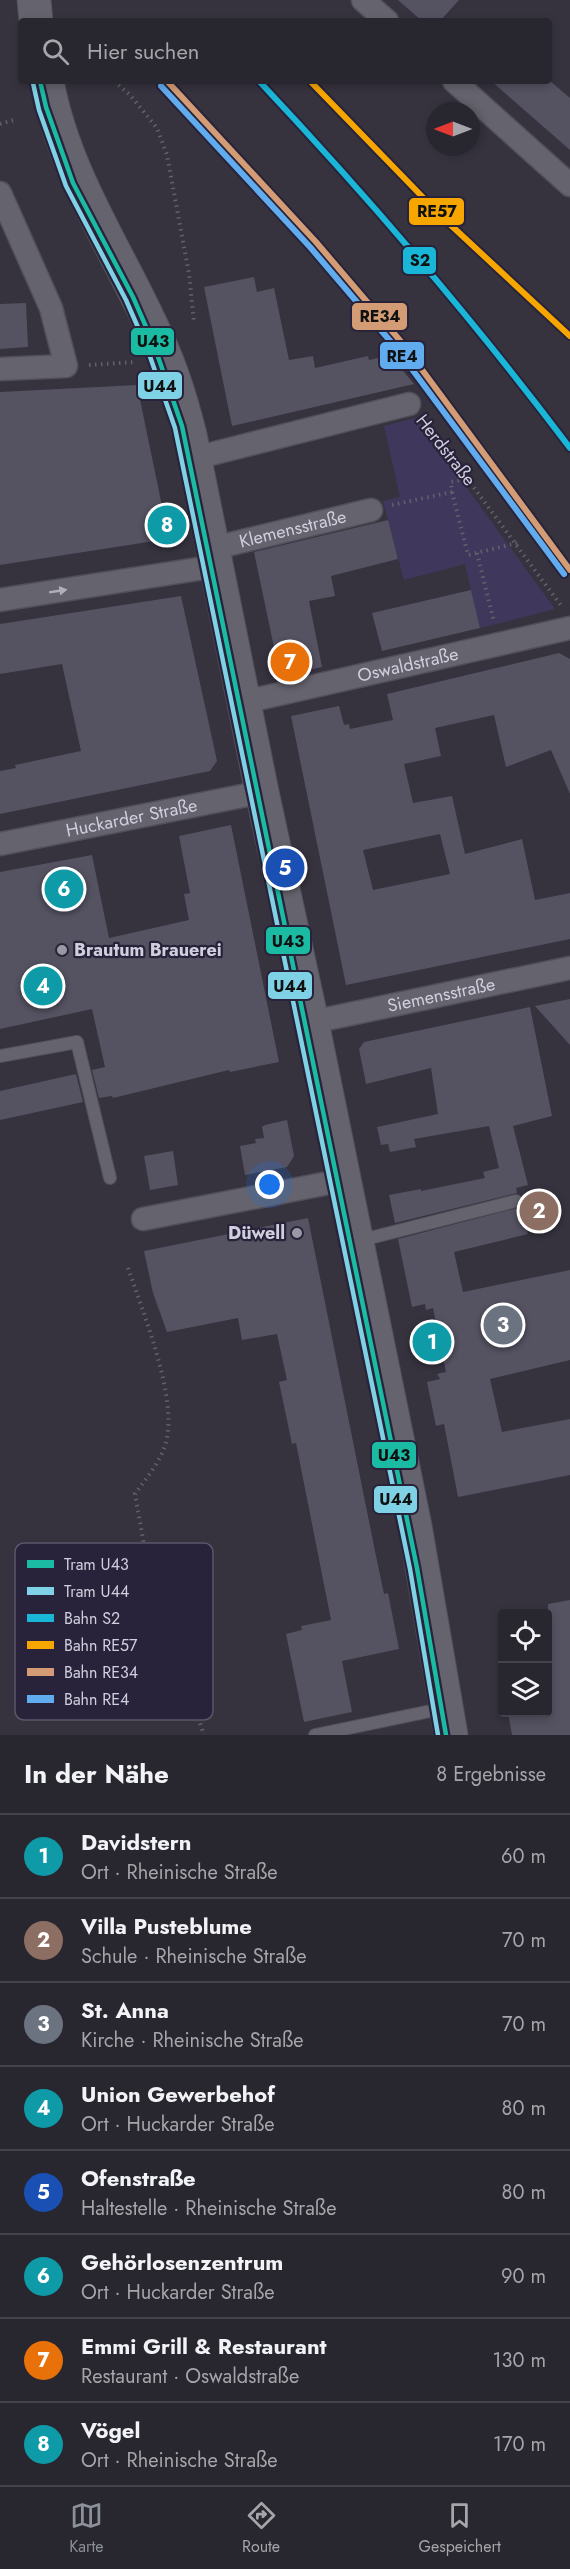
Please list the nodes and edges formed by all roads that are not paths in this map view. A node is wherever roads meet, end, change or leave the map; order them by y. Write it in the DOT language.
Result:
graph roads {
  1 [pos="34,0"];
  2 [pos="363,0"];
  3 [pos="36,18"];
  4 [pos="384,18"];
  5 [pos="48,84"];
  6 [pos="457,84"];
  7 [pos="570,184"];
  8 [pos="0,193"];
  9 [pos="0,369"];
  10 [pos="409,404"];
  11 [pos="195,458"];
  12 [pos="371,510"];
  13 [pos="215,557"];
  14 [pos="0,600"];
  15 [pos="567,619"];
  16 [pos="244,702"];
  17 [pos="262,792"];
  18 [pos="0,844"];
  19 [pos="570,968"];
  20 [pos="312,1022"];
  21 [pos="0,1056"];
  22 [pos="110,1178"];
  23 [pos="344,1180"];
  24 [pos="516,1201"];
  25 [pos="143,1219"];
  26 [pos="357,1241"];
  27 [pos="449,1721"];
  28 [pos="315,1735"];
  1 -- 3 [label="main road"];
  2 -- 4 [label="street"];
  5 -- 11 [label="main road"];
  6 -- 7 [label="street"];
  8 -- 9 [label="street"];
  10 -- 11 [label="street, Herdstraße"];
  11 -- 13 [label="main road"];
  12 -- 13 [label="street, Klemensstraße"];
  14 -- 13 [label="street, Klemensstraße, one-way"];
  13 -- 16 [label="main road"];
  15 -- 16 [label="street, Oswaldstraße"];
  16 -- 17 [label="main road"];
  17 -- 18 [label="street, Huckarder Straße"];
  17 -- 20 [label="main road"];
  19 -- 20 [label="street, Siemensstraße"];
  20 -- 23 [label="main road"];
  21 -- 22 [label="lane"];
  23 -- 25 [label="street"];
  23 -- 26 [label="main road"];
  24 -- 26 [label="lane"];
  26 -- 27 [label="main road"];
  27 -- 28 [label="lane"];
}
